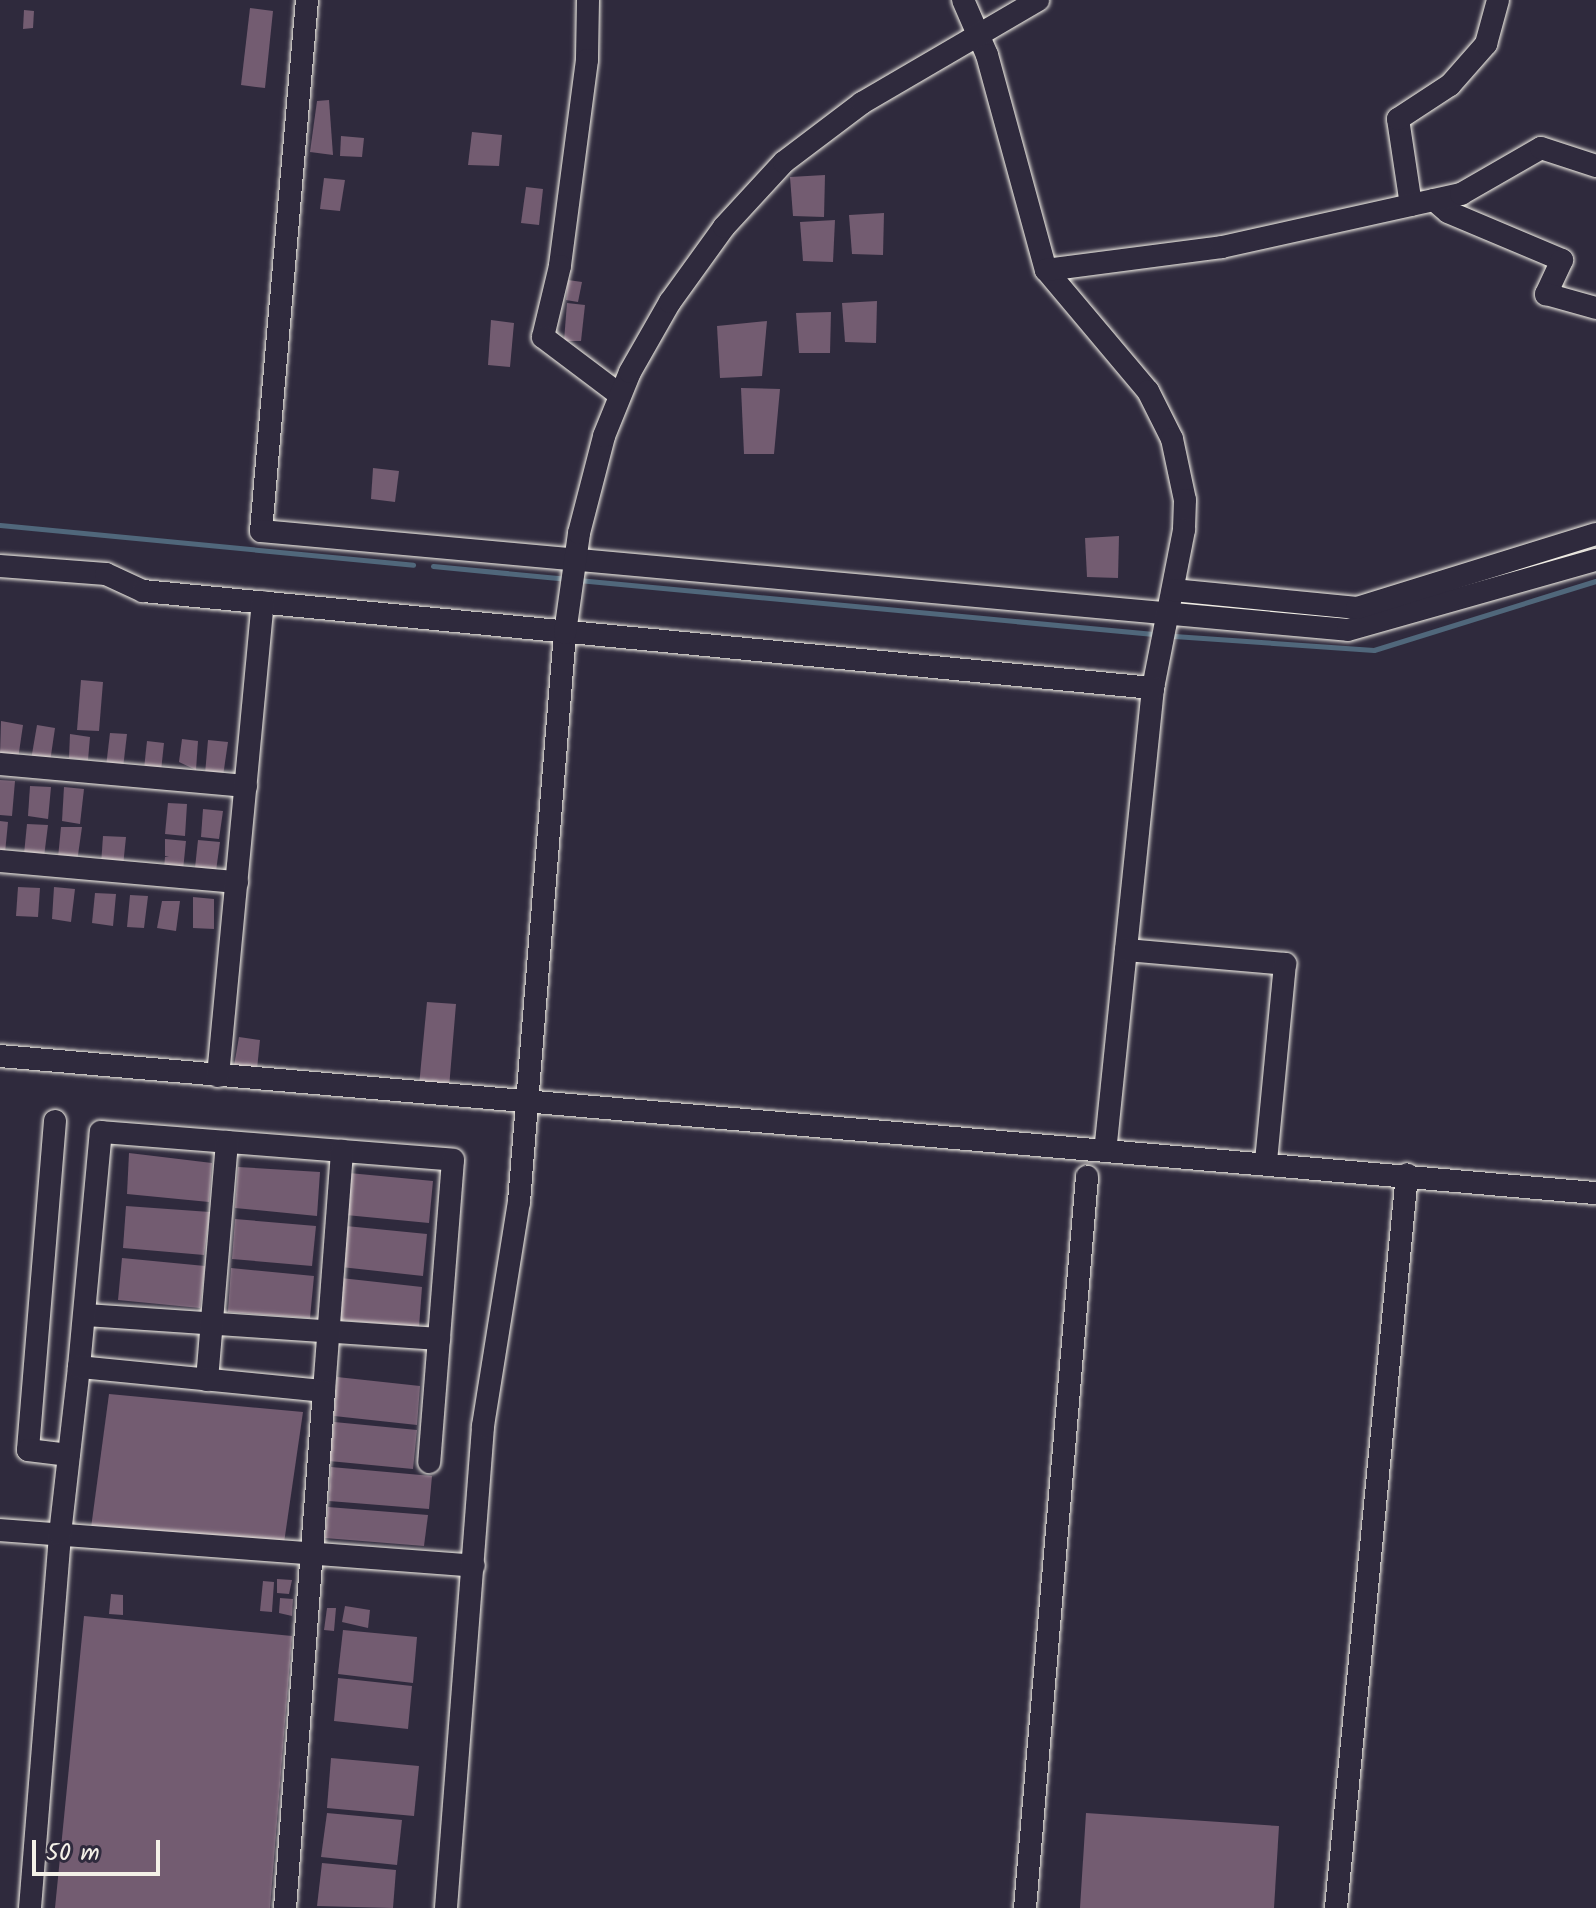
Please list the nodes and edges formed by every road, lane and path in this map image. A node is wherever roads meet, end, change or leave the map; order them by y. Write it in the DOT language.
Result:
graph roads {
  1 [pos="307,0"];
  2 [pos="588,0"];
  3 [pos="963,0"];
  4 [pos="1038,0"];
  5 [pos="1498,0"];
  6 [pos="978,34"];
  7 [pos="1596,166"];
  8 [pos="1434,200"];
  9 [pos="1411,205"];
  10 [pos="1046,270"];
  11 [pos="1596,308"];
  12 [pos="620,395"];
  13 [pos="1596,534"];
  14 [pos="1596,560"];
  15 [pos="574,565"];
  16 [pos="0,566"];
  17 [pos="1173,590"];
  18 [pos="263,602"];
  19 [pos="1168,615"];
  20 [pos="565,633"];
  21 [pos="1153,688"];
  22 [pos="0,764"];
  23 [pos="246,786"];
  24 [pos="0,861"];
  25 [pos="237,882"];
  26 [pos="1126,950"];
  27 [pos="0,1056"];
  28 [pos="218,1076"];
  29 [pos="526,1104"];
  30 [pos="55,1121"];
  31 [pos="227,1142"];
  32 [pos="1105,1149"];
  33 [pos="342,1151"];
  34 [pos="1266,1163"];
  35 [pos="1407,1174"];
  36 [pos="1087,1177"];
  37 [pos="1596,1193"];
  38 [pos="86,1315"];
  39 [pos="212,1326"];
  40 [pos="330,1332"];
  41 [pos="439,1339"];
  42 [pos="79,1367"];
  43 [pos="207,1380"];
  44 [pos="324,1391"];
  45 [pos="69,1455"];
  46 [pos="429,1462"];
  47 [pos="0,1530"];
  48 [pos="60,1534"];
  49 [pos="316,1557"];
  50 [pos="474,1566"];
  51 [pos="30,1908"];
  52 [pos="285,1908"];
  53 [pos="446,1908"];
  54 [pos="1025,1908"];
  55 [pos="1336,1908"];
  1 -- 15 [label="street"];
  2 -- 12 [label="street"];
  3 -- 6 [label="street"];
  4 -- 6 [label="street"];
  5 -- 9 [label="street"];
  6 -- 10 [label="street"];
  6 -- 12 [label="street"];
  7 -- 8 [label="street"];
  8 -- 9 [label="street"];
  8 -- 11 [label="street"];
  9 -- 10 [label="street"];
  10 -- 17 [label="street"];
  12 -- 15 [label="street"];
  13 -- 17 [label="street"];
  14 -- 19 [label="street"];
  15 -- 19 [label="street"];
  15 -- 20 [label="street"];
  16 -- 18 [label="street"];
  17 -- 19 [label="street"];
  18 -- 20 [label="street"];
  18 -- 23 [label="street"];
  19 -- 21 [label="street"];
  20 -- 21 [label="street"];
  20 -- 29 [label="street"];
  21 -- 26 [label="street"];
  22 -- 23 [label="street"];
  23 -- 25 [label="street"];
  24 -- 25 [label="street"];
  25 -- 28 [label="street"];
  26 -- 32 [label="street"];
  26 -- 34 [label="street"];
  27 -- 28 [label="street"];
  28 -- 29 [label="street"];
  29 -- 32 [label="street"];
  29 -- 50 [label="street"];
  30 -- 45 [label="street"];
  31 -- 33 [label="street"];
  31 -- 38 [label="street"];
  31 -- 39 [label="street"];
  32 -- 34 [label="street"];
  33 -- 40 [label="street"];
  33 -- 41 [label="street"];
  34 -- 35 [label="street"];
  35 -- 37 [label="street"];
  35 -- 55 [label="street"];
  36 -- 54 [label="street"];
  38 -- 39 [label="street"];
  38 -- 42 [label="street"];
  39 -- 40 [label="street"];
  39 -- 43 [label="street"];
  40 -- 41 [label="street"];
  40 -- 44 [label="street"];
  41 -- 46 [label="street"];
  42 -- 43 [label="street"];
  42 -- 45 [label="street"];
  43 -- 44 [label="street"];
  44 -- 49 [label="street"];
  45 -- 48 [label="street"];
  47 -- 48 [label="street"];
  48 -- 49 [label="street"];
  48 -- 51 [label="street"];
  49 -- 50 [label="street"];
  49 -- 52 [label="street"];
  50 -- 53 [label="street"];
}
